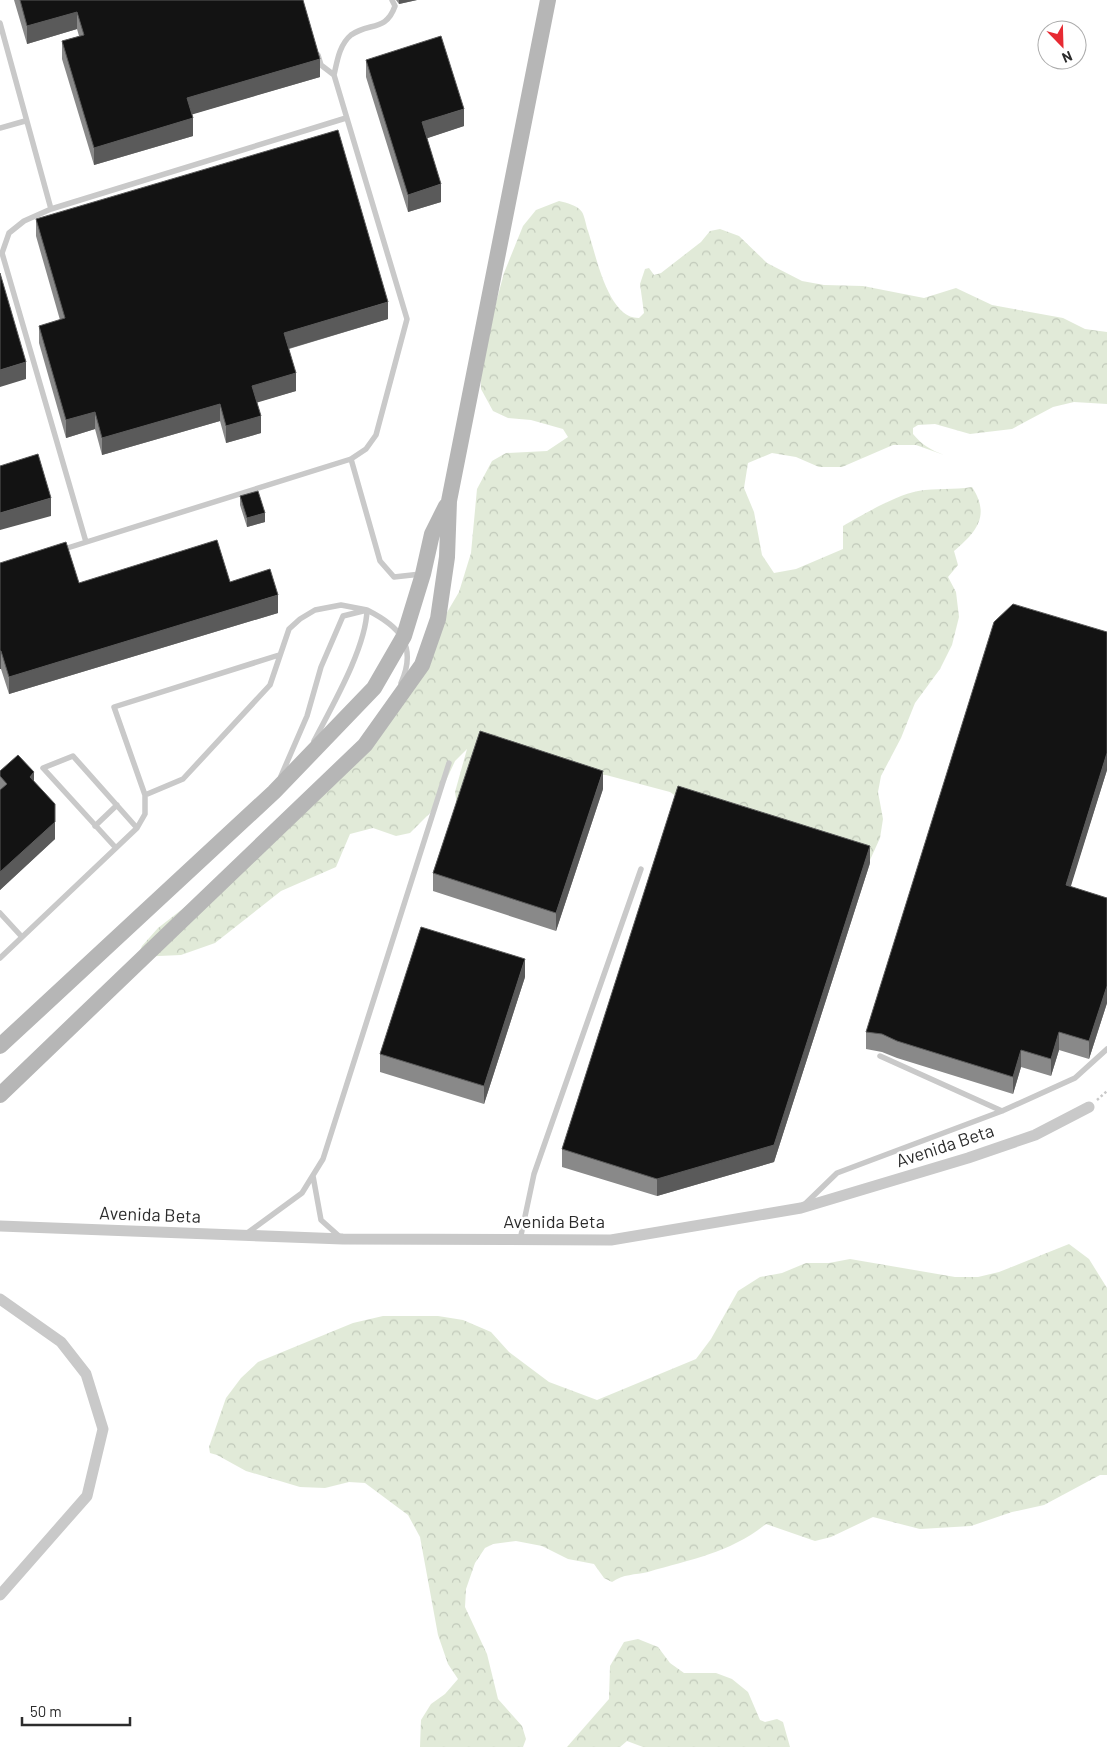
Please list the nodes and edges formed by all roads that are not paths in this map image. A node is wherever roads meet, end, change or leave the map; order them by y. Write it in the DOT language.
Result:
graph roads {
  1 [pos="548,0"];
  2 [pos="393,3"];
  3 [pos="0,24"];
  4 [pos="316,47"];
  5 [pos="334,75"];
  6 [pos="346,118"];
  7 [pos="25,121"];
  8 [pos="0,128"];
  9 [pos="51,209"];
  10 [pos="351,459"];
  11 [pos="449,501"];
  12 [pos="86,542"];
  13 [pos="52,553"];
  14 [pos="423,574"];
  15 [pos="367,610"];
  16 [pos="404,636"];
  17 [pos="279,654"];
  18 [pos="385,717"];
  19 [pos="305,761"];
  20 [pos="450,762"];
  21 [pos="274,792"];
  22 [pos="145,795"];
  23 [pos="117,805"];
  24 [pos="95,826"];
  25 [pos="137,828"];
  26 [pos="116,848"];
  27 [pos="641,869"];
  28 [pos="0,913"];
  29 [pos="22,936"];
  30 [pos="0,958"];
  31 [pos="0,1046"];
  32 [pos="1107,1049"];
  33 [pos="880,1056"];
  34 [pos="0,1095"];
  35 [pos="1089,1107"];
  36 [pos="1002,1111"];
  37 [pos="313,1176"];
  38 [pos="801,1208"];
  39 [pos="0,1226"];
  40 [pos="243,1236"];
  41 [pos="343,1239"];
  42 [pos="520,1240"];
  43 [pos="0,1299"];
  44 [pos="0,1595"];
  1 -- 11 [label="main road"];
  2 -- 5 [label="lane"];
  3 -- 7 [label="lane"];
  4 -- 5 [label="lane"];
  5 -- 6 [label="lane"];
  6 -- 9 [label="lane"];
  6 -- 10 [label="lane"];
  7 -- 8 [label="lane"];
  7 -- 9 [label="lane"];
  9 -- 12 [label="lane"];
  10 -- 12 [label="lane"];
  10 -- 14 [label="lane"];
  11 -- 14 [label="main road"];
  11 -- 18 [label="main road"];
  12 -- 13 [label="lane"];
  14 -- 16 [label="main road"];
  15 -- 16 [label="lane"];
  15 -- 17 [label="lane"];
  15 -- 19 [label="lane"];
  15 -- 21 [label="lane"];
  16 -- 18 [label="lane"];
  16 -- 19 [label="main road"];
  17 -- 22 [label="lane"];
  17 -- 22 [label="lane"];
  18 -- 34 [label="main road"];
  19 -- 21 [label="main road"];
  20 -- 37 [label="lane"];
  21 -- 31 [label="main road"];
  22 -- 25 [label="lane"];
  23 -- 24 [label="lane"];
  23 -- 24 [label="lane"];
  23 -- 25 [label="lane"];
  24 -- 26 [label="lane"];
  25 -- 26 [label="lane"];
  26 -- 29 [label="lane"];
  27 -- 42 [label="lane"];
  28 -- 29 [label="lane"];
  29 -- 30 [label="lane"];
  32 -- 36 [label="lane"];
  33 -- 36 [label="lane"];
  35 -- 38 [label="street, Avenida Beta"];
  36 -- 38 [label="lane"];
  37 -- 40 [label="lane"];
  37 -- 41 [label="lane"];
  38 -- 42 [label="street, Avenida Beta"];
  39 -- 40 [label="street, Avenida Beta"];
  40 -- 41 [label="street, Avenida Beta"];
  41 -- 42 [label="street, Avenida Beta"];
  43 -- 44 [label="street"];
}
